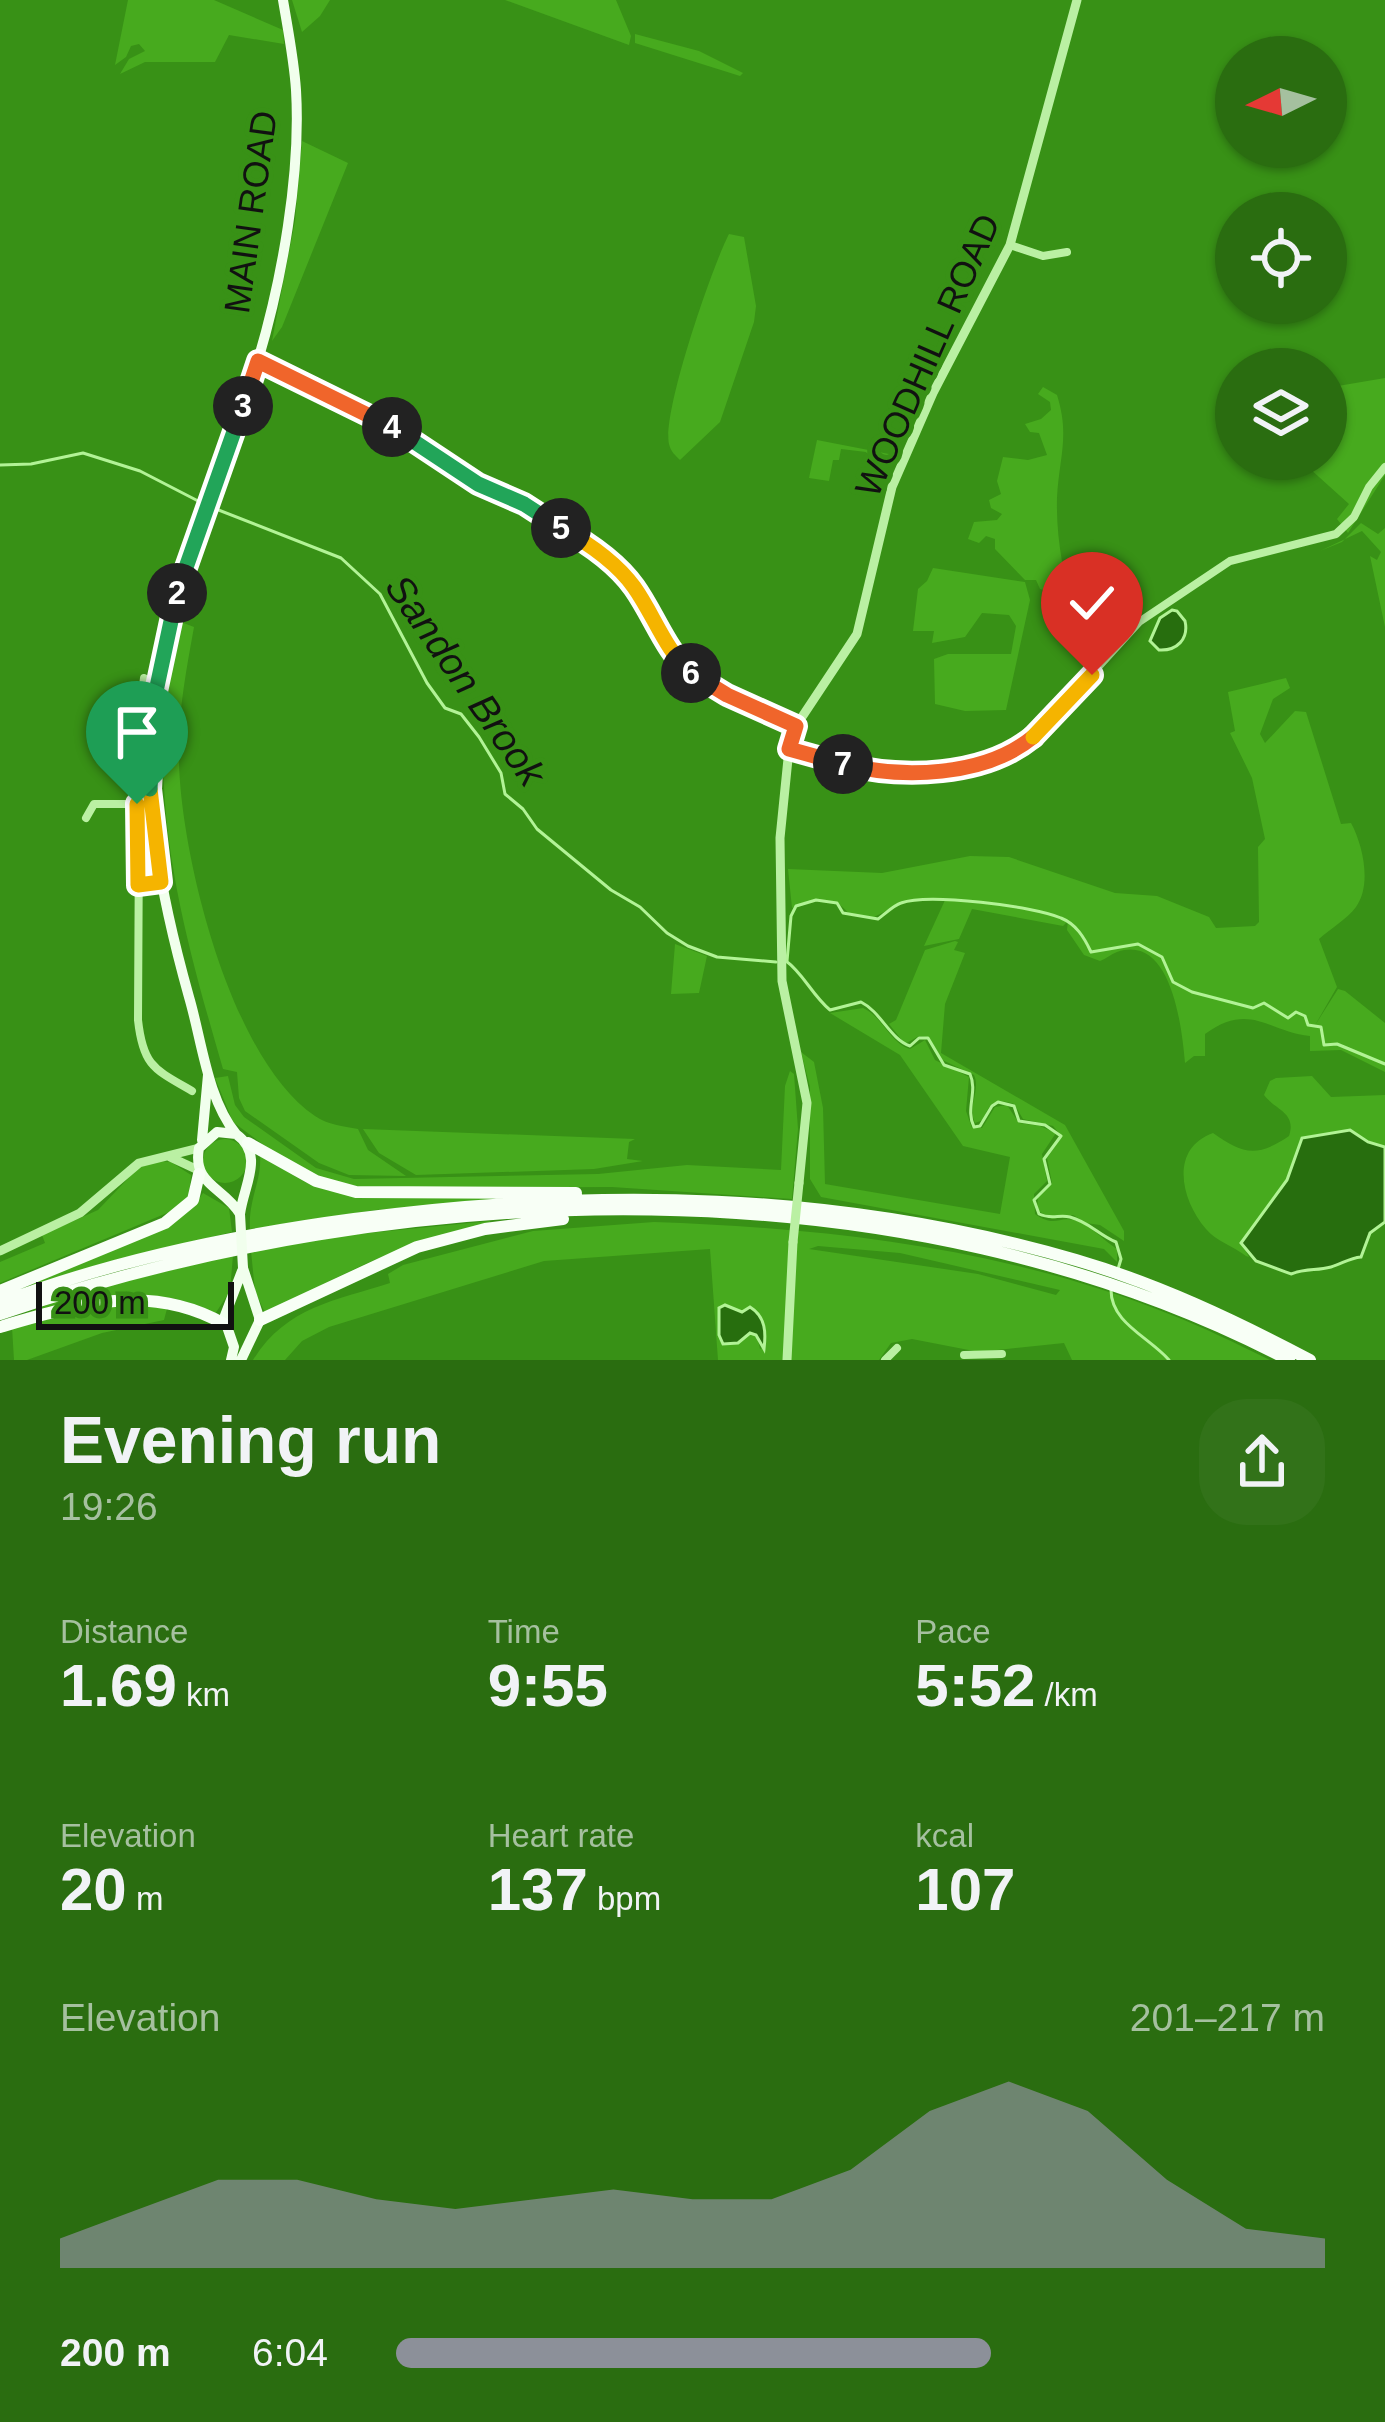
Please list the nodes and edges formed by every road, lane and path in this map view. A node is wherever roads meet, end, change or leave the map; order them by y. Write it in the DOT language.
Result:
graph roads {
  1 [pos="283,0"];
  2 [pos="1076,0"];
  3 [pos="1010,244"];
  4 [pos="1067,253"];
  5 [pos="258,361"];
  6 [pos="1385,467"];
  7 [pos="144,678"];
  8 [pos="796,726"];
  9 [pos="789,749"];
  10 [pos="137,804"];
  11 [pos="86,818"];
  12 [pos="161,882"];
  13 [pos="138,885"];
  14 [pos="208,1074"];
  15 [pos="192,1091"];
  16 [pos="242,1138"];
  17 [pos="200,1146"];
  18 [pos="168,1156"];
  19 [pos="198,1172"];
  20 [pos="248,1178"];
  21 [pos="215,1188"];
  22 [pos="618,1197"];
  23 [pos="630,1211"];
  24 [pos="240,1214"];
  25 [pos="0,1251"];
  26 [pos="243,1268"];
  27 [pos="1088,1269"];
  28 [pos="1149,1290"];
  29 [pos="0,1291"];
  30 [pos="0,1303"];
  31 [pos="227,1307"];
  32 [pos="0,1314"];
  33 [pos="257,1319"];
  34 [pos="0,1327"];
  35 [pos="227,1328"];
  36 [pos="897,1348"];
  37 [pos="1002,1354"];
  38 [pos="964,1355"];
  39 [pos="990,1358"];
  40 [pos="231,1360"];
  41 [pos="241,1360"];
  42 [pos="787,1360"];
  43 [pos="885,1360"];
  44 [pos="1289,1360"];
  45 [pos="1310,1360"];
  1 -- 5 [label="main road, MAIN ROAD"];
  2 -- 3 [label="street, WOODHILL ROAD"];
  3 -- 4 [label="street"];
  3 -- 8 [label="street, WOODHILL ROAD"];
  5 -- 8 [label="street"];
  5 -- 12 [label="main road, MAIN ROAD"];
  6 -- 9 [label="street"];
  7 -- 10 [label="street"];
  8 -- 9 [label="street, WOODHILL ROAD"];
  9 -- 42 [label="street, WOODHILL ROAD, bridge"];
  10 -- 11 [label="street"];
  10 -- 13 [label="street"];
  12 -- 13 [label="street"];
  12 -- 14 [label="main road, MAIN ROAD"];
  13 -- 15 [label="street"];
  14 -- 16 [label="main road"];
  14 -- 17 [label="main road"];
  16 -- 17 [label="main road"];
  16 -- 20 [label="main road"];
  16 -- 22 [label="highway"];
  17 -- 18 [label="street"];
  17 -- 19 [label="main road"];
  18 -- 19 [label="street"];
  18 -- 25 [label="street"];
  19 -- 21 [label="main road"];
  19 -- 29 [label="highway"];
  20 -- 21 [label="main road"];
  20 -- 24 [label="main road"];
  21 -- 24 [label="main road"];
  22 -- 27 [label="highway"];
  22 -- 30 [label="highway"];
  23 -- 27 [label="highway"];
  23 -- 32 [label="highway"];
  23 -- 33 [label="highway"];
  24 -- 26 [label="main road, bridge"];
  26 -- 31 [label="main road"];
  26 -- 33 [label="main road"];
  27 -- 28 [label="highway"];
  28 -- 44 [label="highway"];
  28 -- 45 [label="highway"];
  31 -- 33 [label="main road"];
  31 -- 35 [label="main road"];
  33 -- 35 [label="main road"];
  33 -- 41 [label="main road"];
  34 -- 35 [label="highway"];
  35 -- 40 [label="main road"];
  36 -- 43 [label="street"];
  37 -- 39 [label="street"];
  38 -- 39 [label="street"];
}
